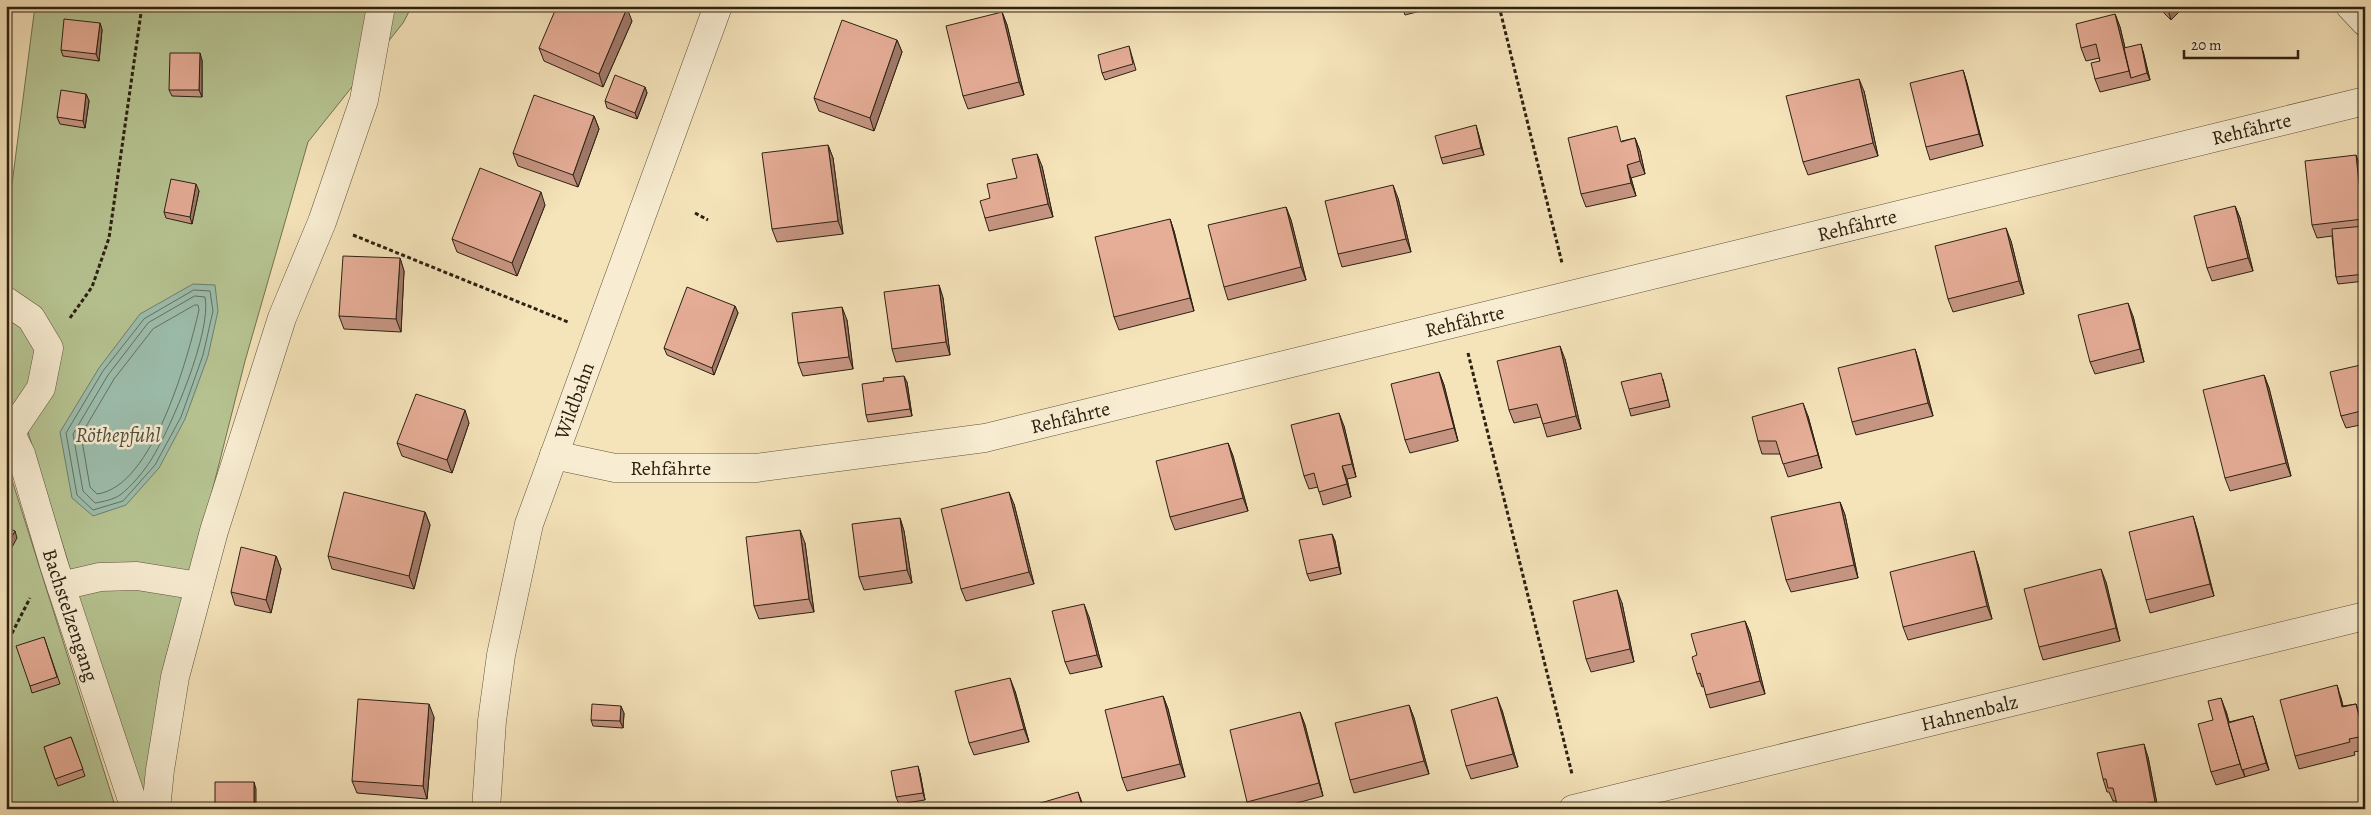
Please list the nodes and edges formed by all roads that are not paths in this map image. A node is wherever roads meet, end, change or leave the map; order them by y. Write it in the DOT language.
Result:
graph roads {
  1 [pos="381,6"];
  2 [pos="718,6"];
  3 [pos="2350,6"];
  4 [pos="2365,22"];
  5 [pos="2365,101"];
  6 [pos="6,301"];
  7 [pos="9,428"];
  8 [pos="554,455"];
  9 [pos="59,580"];
  10 [pos="199,586"];
  11 [pos="2365,616"];
  12 [pos="1577,808"];
  13 [pos="135,809"];
  14 [pos="156,809"];
  15 [pos="486,809"];
  1 -- 10 [label="street"];
  2 -- 8 [label="street, Wildbahn"];
  3 -- 4 [label="street"];
  5 -- 8 [label="street, Rehfährte"];
  6 -- 7 [label="street"];
  7 -- 9 [label="street, Bachstelzengang"];
  8 -- 15 [label="street, Wildbahn"];
  9 -- 10 [label="street"];
  9 -- 13 [label="street, Bachstelzengang"];
  10 -- 14 [label="street"];
  11 -- 12 [label="street, Hahnenbalz"];
}
